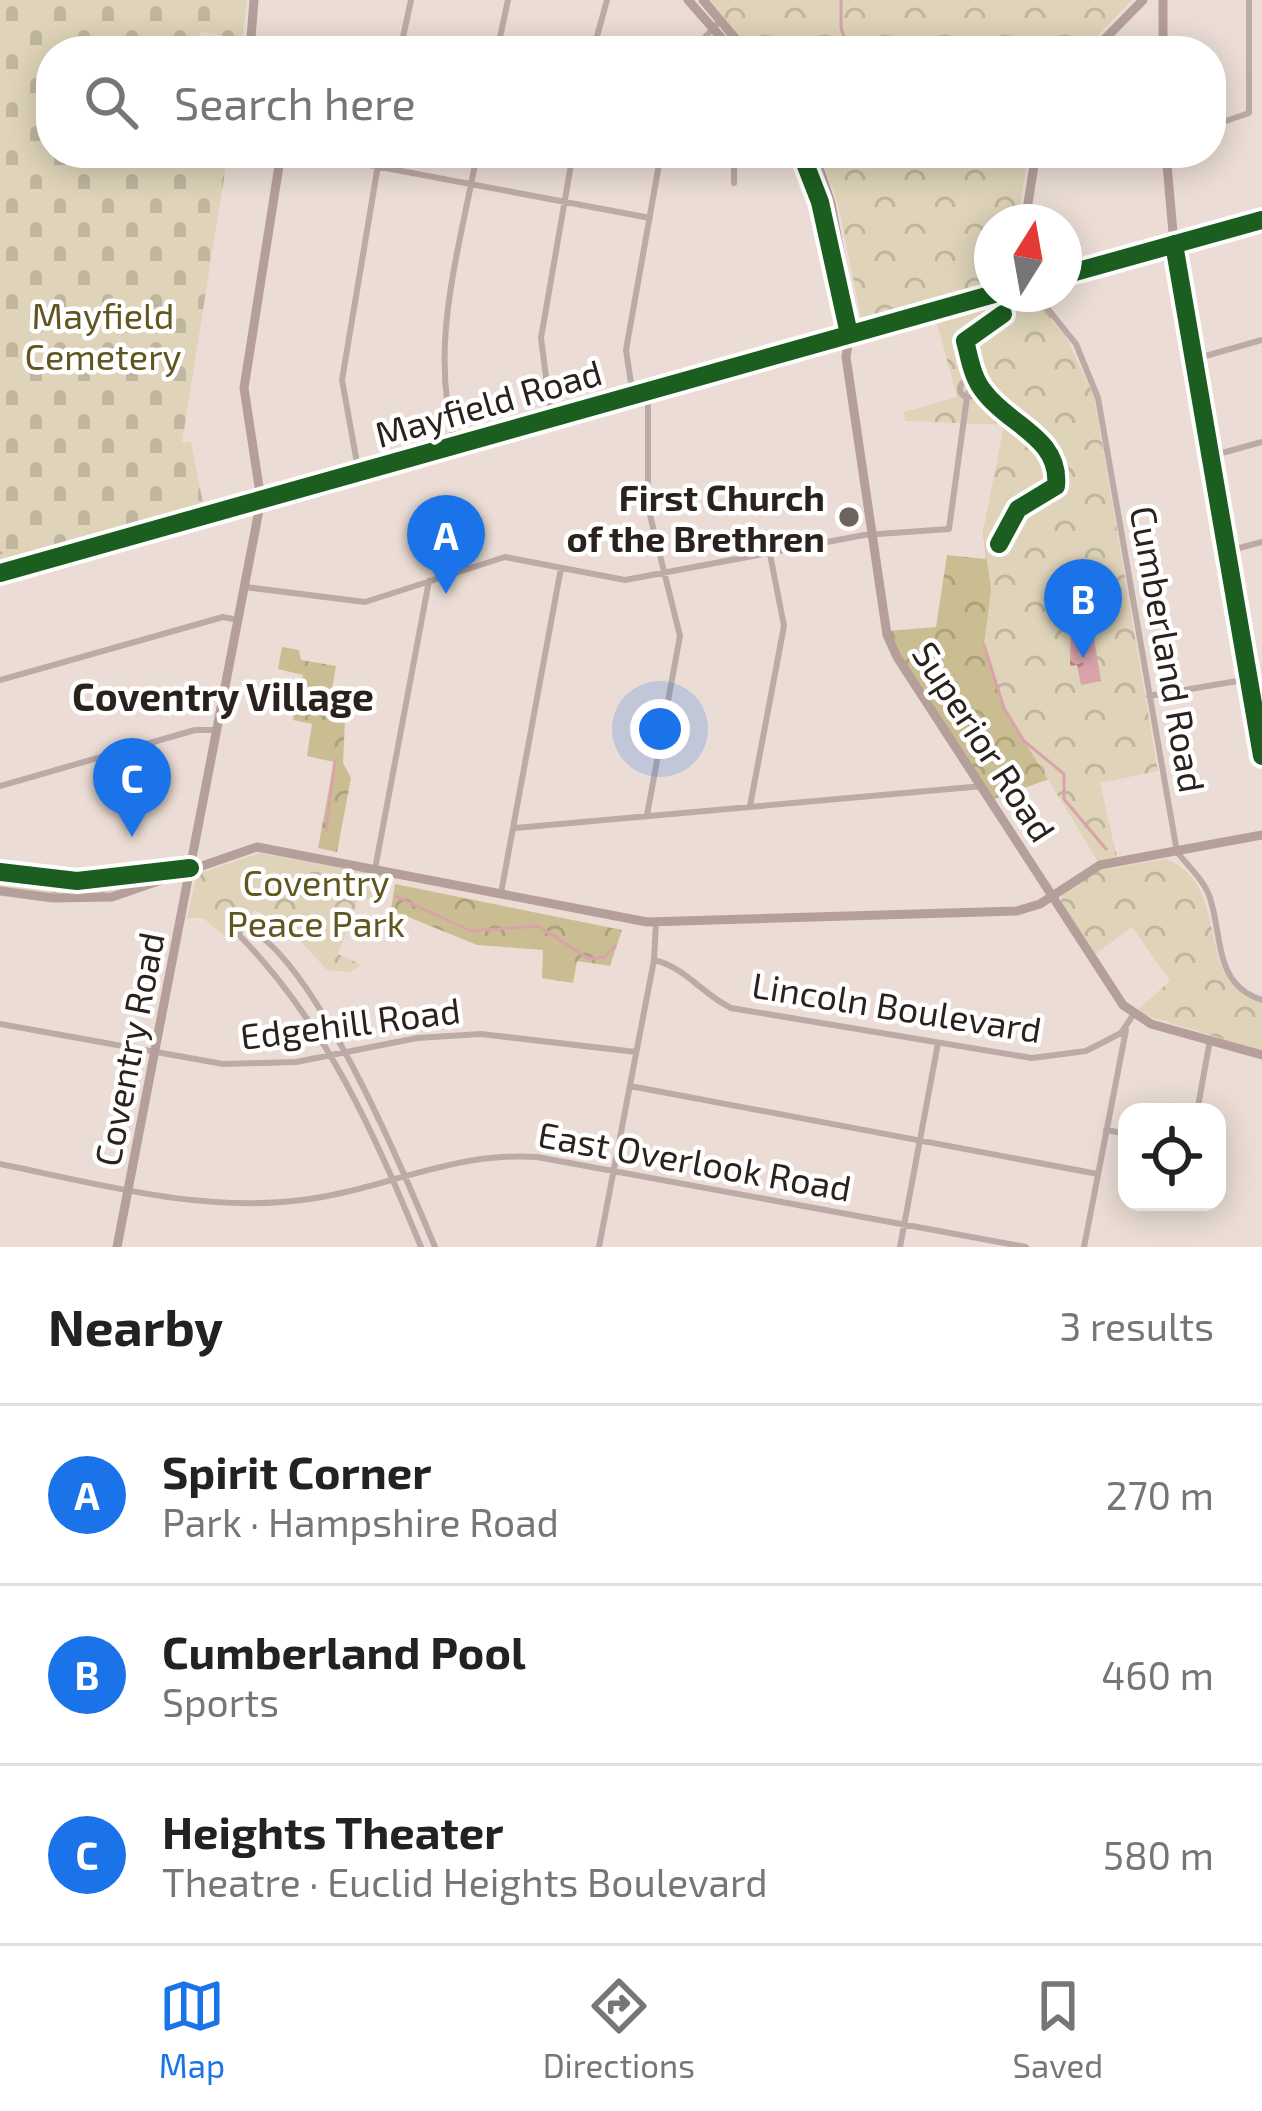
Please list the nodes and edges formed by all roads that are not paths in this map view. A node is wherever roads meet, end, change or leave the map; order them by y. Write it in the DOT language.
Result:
graph roads {
  1 [pos="254,0"];
  2 [pos="410,0"];
  3 [pos="508,0"];
  4 [pos="607,0"];
  5 [pos="688,0"];
  6 [pos="703,0"];
  7 [pos="1143,0"];
  8 [pos="1162,0"];
  9 [pos="1249,0"];
  10 [pos="717,23"];
  11 [pos="251,36"];
  12 [pos="403,36"];
  13 [pos="500,36"];
  14 [pos="597,36"];
  15 [pos="705,36"];
  16 [pos="724,36"];
  17 [pos="730,36"];
  18 [pos="1108,36"];
  19 [pos="1163,36"];
  20 [pos="1226,121"];
  21 [pos="279,168"];
  22 [pos="378,168"];
  23 [pos="388,168"];
  24 [pos="475,168"];
  25 [pos="570,168"];
  26 [pos="658,168"];
  27 [pos="734,168"];
  28 [pos="813,168"];
  29 [pos="1034,168"];
  30 [pos="1167,168"];
  31 [pos="734,182"];
  32 [pos="472,184"];
  33 [pos="565,201"];
  34 [pos="1028,204"];
  35 [pos="650,218"];
  36 [pos="1262,220"];
  37 [pos="1174,244"];
  38 [pos="1082,270"];
  39 [pos="974,300"];
  40 [pos="1050,312"];
  41 [pos="849,334"];
  42 [pos="1262,340"];
  43 [pos="1195,359"];
  44 [pos="638,394"];
  45 [pos="967,397"];
  46 [pos="551,418"];
  47 [pos="1262,442"];
  48 [pos="457,445"];
  49 [pos="1211,456"];
  50 [pos="359,474"];
  51 [pos="261,500"];
  52 [pos="871,534"];
  53 [pos="1262,542"];
  54 [pos="1228,551"];
  55 [pos="770,554"];
  56 [pos="561,568"];
  57 [pos="0,573"];
  58 [pos="664,573"];
  59 [pos="429,581"];
  60 [pos="244,587"];
  61 [pos="238,620"];
  62 [pos="1249,679"];
  63 [pos="0,680"];
  64 [pos="1149,696"];
  65 [pos="216,730"];
  66 [pos="1262,756"];
  67 [pos="0,786"];
  68 [pos="982,786"];
  69 [pos="750,806"];
  70 [pos="646,815"];
  71 [pos="514,828"];
  72 [pos="1262,835"];
  73 [pos="1177,853"];
  74 [pos="190,868"];
  75 [pos="376,869"];
  76 [pos="0,872"];
  77 [pos="0,891"];
  78 [pos="500,893"];
  79 [pos="1052,896"];
  80 [pos="656,922"];
  81 [pos="654,959"];
  82 [pos="1262,1000"];
  83 [pos="1133,1015"];
  84 [pos="0,1024"];
  85 [pos="1127,1027"];
  86 [pos="1210,1040"];
  87 [pos="938,1043"];
  88 [pos="636,1052"];
  89 [pos="346,1053"];
  90 [pos="154,1055"];
  91 [pos="1262,1055"];
  92 [pos="333,1056"];
  93 [pos="630,1086"];
  94 [pos="1199,1103"];
  95 [pos="1106,1130"];
  96 [pos="1118,1132"];
  97 [pos="920,1140"];
  98 [pos="0,1164"];
  99 [pos="614,1170"];
  100 [pos="405,1174"];
  101 [pos="1098,1174"];
  102 [pos="392,1178"];
  103 [pos="128,1190"];
  104 [pos="904,1225"];
  105 [pos="117,1247"];
  106 [pos="421,1247"];
  107 [pos="435,1247"];
  108 [pos="599,1247"];
  109 [pos="900,1247"];
  110 [pos="1026,1247"];
  111 [pos="1084,1247"];
  1 -- 11 [label="street"];
  2 -- 12 [label="street"];
  3 -- 13 [label="street"];
  4 -- 14 [label="street"];
  5 -- 10 [label="street"];
  6 -- 10 [label="street"];
  7 -- 18 [label="street"];
  8 -- 19 [label="street"];
  9 -- 20 [label="street"];
  10 -- 15 [label="street"];
  10 -- 16 [label="street"];
  10 -- 17 [label="street"];
  21 -- 51 [label="street, Coventry Road"];
  22 -- 50 [label="street"];
  23 -- 32 [label="street"];
  24 -- 32 [label="street"];
  25 -- 33 [label="street"];
  26 -- 35 [label="street"];
  27 -- 31 [label="street"];
  28 -- 41 [label="street, Superior Road"];
  29 -- 34 [label="street"];
  30 -- 37 [label="street"];
  32 -- 33 [label="street"];
  32 -- 48 [label="street"];
  33 -- 35 [label="street"];
  33 -- 46 [label="street"];
  35 -- 44 [label="street"];
  36 -- 37 [label="main road"];
  37 -- 38 [label="main road"];
  37 -- 43 [label="street"];
  39 -- 41 [label="main road, Mayfield Road"];
  40 -- 64 [label="street, Cumberland Road"];
  41 -- 44 [label="main road, Mayfield Road"];
  41 -- 52 [label="street, Superior Road"];
  42 -- 43 [label="street"];
  43 -- 49 [label="street"];
  44 -- 46 [label="main road, Mayfield Road"];
  44 -- 58 [label="street"];
  45 -- 52 [label="street"];
  46 -- 48 [label="main road, Mayfield Road"];
  47 -- 49 [label="street"];
  48 -- 50 [label="main road, Mayfield Road"];
  49 -- 54 [label="street"];
  50 -- 51 [label="main road, Mayfield Road"];
  51 -- 57 [label="main road, Mayfield Road"];
  51 -- 60 [label="street, Coventry Road"];
  52 -- 55 [label="street"];
  52 -- 68 [label="street, Superior Road"];
  53 -- 54 [label="street"];
  54 -- 62 [label="street"];
  55 -- 58 [label="street"];
  55 -- 69 [label="street"];
  56 -- 58 [label="street"];
  56 -- 59 [label="street"];
  56 -- 71 [label="street"];
  58 -- 70 [label="street"];
  59 -- 60 [label="street"];
  59 -- 75 [label="street"];
  60 -- 61 [label="street, Coventry Road"];
  61 -- 63 [label="street"];
  61 -- 65 [label="street, Coventry Road"];
  62 -- 64 [label="street"];
  62 -- 66 [label="street"];
  64 -- 73 [label="street, Cumberland Road"];
  65 -- 67 [label="street"];
  65 -- 74 [label="street, Coventry Road"];
  68 -- 69 [label="street"];
  68 -- 79 [label="street, Superior Road"];
  69 -- 70 [label="street"];
  70 -- 71 [label="street"];
  71 -- 78 [label="street"];
  72 -- 73 [label="street"];
  73 -- 79 [label="street"];
  73 -- 82 [label="street, Cumberland Road"];
  74 -- 75 [label="street"];
  74 -- 76 [label="street"];
  74 -- 77 [label="street"];
  74 -- 90 [label="street, Coventry Road"];
  75 -- 78 [label="street"];
  78 -- 80 [label="street"];
  79 -- 80 [label="street"];
  79 -- 83 [label="street, Superior Road"];
  80 -- 81 [label="street"];
  81 -- 87 [label="street, Lincoln Boulevard"];
  81 -- 88 [label="street"];
  83 -- 85 [label="street"];
  83 -- 86 [label="street"];
  84 -- 90 [label="street, Edgehill Road"];
  85 -- 87 [label="street, Lincoln Boulevard"];
  85 -- 95 [label="street"];
  86 -- 91 [label="street"];
  86 -- 94 [label="street"];
  87 -- 97 [label="street"];
  88 -- 89 [label="street, Edgehill Road"];
  88 -- 93 [label="street"];
  89 -- 92 [label="street, Edgehill Road"];
  89 -- 92 [label="street"];
  89 -- 100 [label="street"];
  90 -- 92 [label="street, Edgehill Road"];
  90 -- 103 [label="street, Coventry Road"];
  92 -- 102 [label="street"];
  93 -- 97 [label="street"];
  93 -- 99 [label="street"];
  95 -- 96 [label="street"];
  95 -- 101 [label="street"];
  97 -- 101 [label="street"];
  97 -- 104 [label="street"];
  98 -- 103 [label="street, East Overlook Road"];
  99 -- 100 [label="street, East Overlook Road"];
  99 -- 104 [label="street, East Overlook Road"];
  99 -- 108 [label="street"];
  100 -- 102 [label="street, East Overlook Road"];
  100 -- 107 [label="street"];
  101 -- 111 [label="street"];
  102 -- 103 [label="street, East Overlook Road"];
  102 -- 106 [label="street"];
  103 -- 105 [label="street, Coventry Road"];
  104 -- 109 [label="street"];
  104 -- 110 [label="street, East Overlook Road"];
}
